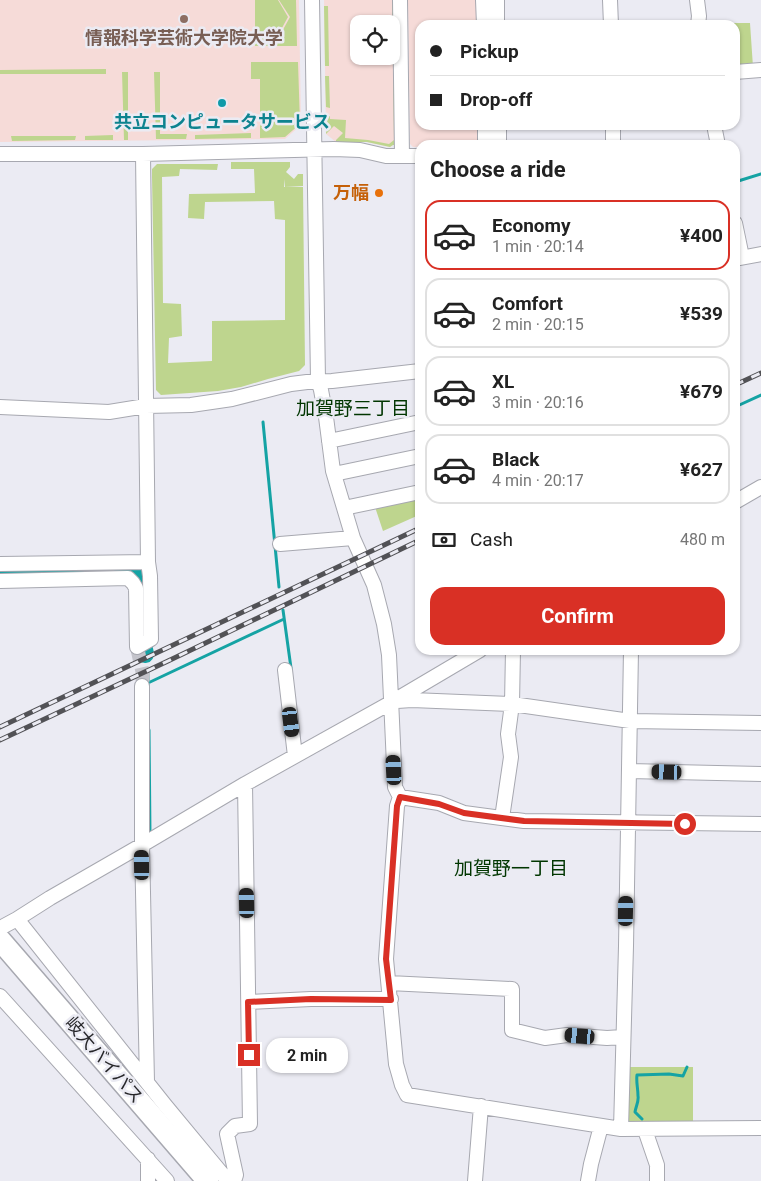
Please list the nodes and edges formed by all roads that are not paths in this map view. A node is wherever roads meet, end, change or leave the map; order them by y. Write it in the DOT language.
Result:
graph roads {
  1 [pos="312,0"];
  2 [pos="400,0"];
  3 [pos="483,0"];
  4 [pos="497,0"];
  5 [pos="610,0"];
  6 [pos="697,0"];
  7 [pos="484,20"];
  8 [pos="497,20"];
  9 [pos="611,20"];
  10 [pos="699,20"];
  11 [pos="761,70"];
  12 [pos="740,72"];
  13 [pos="314,149"];
  14 [pos="0,154"];
  15 [pos="143,154"];
  16 [pos="402,156"];
  17 [pos="415,156"];
  18 [pos="761,254"];
  19 [pos="740,258"];
  20 [pos="415,373"];
  21 [pos="318,380"];
  22 [pos="146,406"];
  23 [pos="0,407"];
  24 [pos="415,423"];
  25 [pos="329,441"];
  26 [pos="415,457"];
  27 [pos="334,474"];
  28 [pos="761,487"];
  29 [pos="415,493"];
  30 [pos="740,499"];
  31 [pos="344,508"];
  32 [pos="353,538"];
  33 [pos="280,544"];
  34 [pos="148,562"];
  35 [pos="0,564"];
  36 [pos="0,581"];
  37 [pos="472,655"];
  38 [pos="513,655"];
  39 [pos="631,655"];
  40 [pos="285,670"];
  41 [pos="142,686"];
  42 [pos="392,702"];
  43 [pos="512,704"];
  44 [pos="630,721"];
  45 [pos="761,723"];
  46 [pos="294,756"];
  47 [pos="629,771"];
  48 [pos="761,774"];
  49 [pos="245,784"];
  50 [pos="400,797"];
  51 [pos="502,818"];
  52 [pos="627,823"];
  53 [pos="761,824"];
  54 [pos="142,846"];
  55 [pos="17,919"];
  56 [pos="2,933"];
  57 [pos="0,960"];
  58 [pos="389,983"];
  59 [pos="0,996"];
  60 [pos="391,1000"];
  61 [pos="248,1002"];
  62 [pos="623,1037"];
  63 [pos="147,1082"];
  64 [pos="481,1106"];
  65 [pos="601,1126"];
  66 [pos="761,1128"];
  67 [pos="621,1130"];
  68 [pos="645,1130"];
  69 [pos="148,1159"];
  70 [pos="148,1181"];
  71 [pos="167,1181"];
  72 [pos="189,1181"];
  73 [pos="208,1181"];
  74 [pos="230,1181"];
  75 [pos="234,1181"];
  76 [pos="475,1181"];
  77 [pos="588,1181"];
  78 [pos="656,1181"];
  1 -- 13 [label="street"];
  2 -- 16 [label="street"];
  3 -- 7 [label="street"];
  4 -- 8 [label="street"];
  5 -- 9 [label="street"];
  6 -- 10 [label="street"];
  11 -- 12 [label="street"];
  13 -- 15 [label="street"];
  13 -- 16 [label="street"];
  13 -- 21 [label="street"];
  14 -- 15 [label="street"];
  15 -- 22 [label="street"];
  16 -- 17 [label="street"];
  18 -- 19 [label="street"];
  20 -- 21 [label="street"];
  21 -- 22 [label="street"];
  21 -- 25 [label="street"];
  22 -- 23 [label="street"];
  22 -- 34 [label="street"];
  24 -- 25 [label="street"];
  25 -- 27 [label="street"];
  26 -- 27 [label="street"];
  27 -- 31 [label="street"];
  28 -- 30 [label="street"];
  29 -- 31 [label="street"];
  31 -- 32 [label="street"];
  32 -- 33 [label="street"];
  32 -- 42 [label="street"];
  34 -- 35 [label="street"];
  34 -- 36 [label="street"];
  37 -- 42 [label="street"];
  38 -- 43 [label="street"];
  39 -- 44 [label="street"];
  40 -- 46 [label="street"];
  41 -- 54 [label="street"];
  42 -- 43 [label="street"];
  42 -- 46 [label="street"];
  42 -- 50 [label="street"];
  43 -- 44 [label="street"];
  43 -- 51 [label="street"];
  44 -- 45 [label="street"];
  44 -- 47 [label="street"];
  46 -- 49 [label="street"];
  47 -- 48 [label="street"];
  47 -- 52 [label="street"];
  49 -- 54 [label="street"];
  49 -- 61 [label="street"];
  50 -- 51 [label="street"];
  50 -- 58 [label="street"];
  51 -- 52 [label="street"];
  52 -- 53 [label="street"];
  52 -- 62 [label="street"];
  54 -- 55 [label="street"];
  54 -- 63 [label="street"];
  55 -- 56 [label="street"];
  55 -- 63 [label="street"];
  56 -- 73 [label="highway, 岐大バイパス"];
  57 -- 72 [label="highway, 岐大バイパス"];
  58 -- 60 [label="street"];
  58 -- 62 [label="street"];
  59 -- 69 [label="street"];
  60 -- 61 [label="street"];
  60 -- 64 [label="street"];
  61 -- 75 [label="street"];
  62 -- 67 [label="street"];
  63 -- 74 [label="street"];
  64 -- 65 [label="street"];
  64 -- 76 [label="street"];
  65 -- 67 [label="street"];
  65 -- 77 [label="street"];
  66 -- 68 [label="street"];
  67 -- 68 [label="street"];
  68 -- 78 [label="street"];
  69 -- 70 [label="street"];
  69 -- 71 [label="street"];
}
